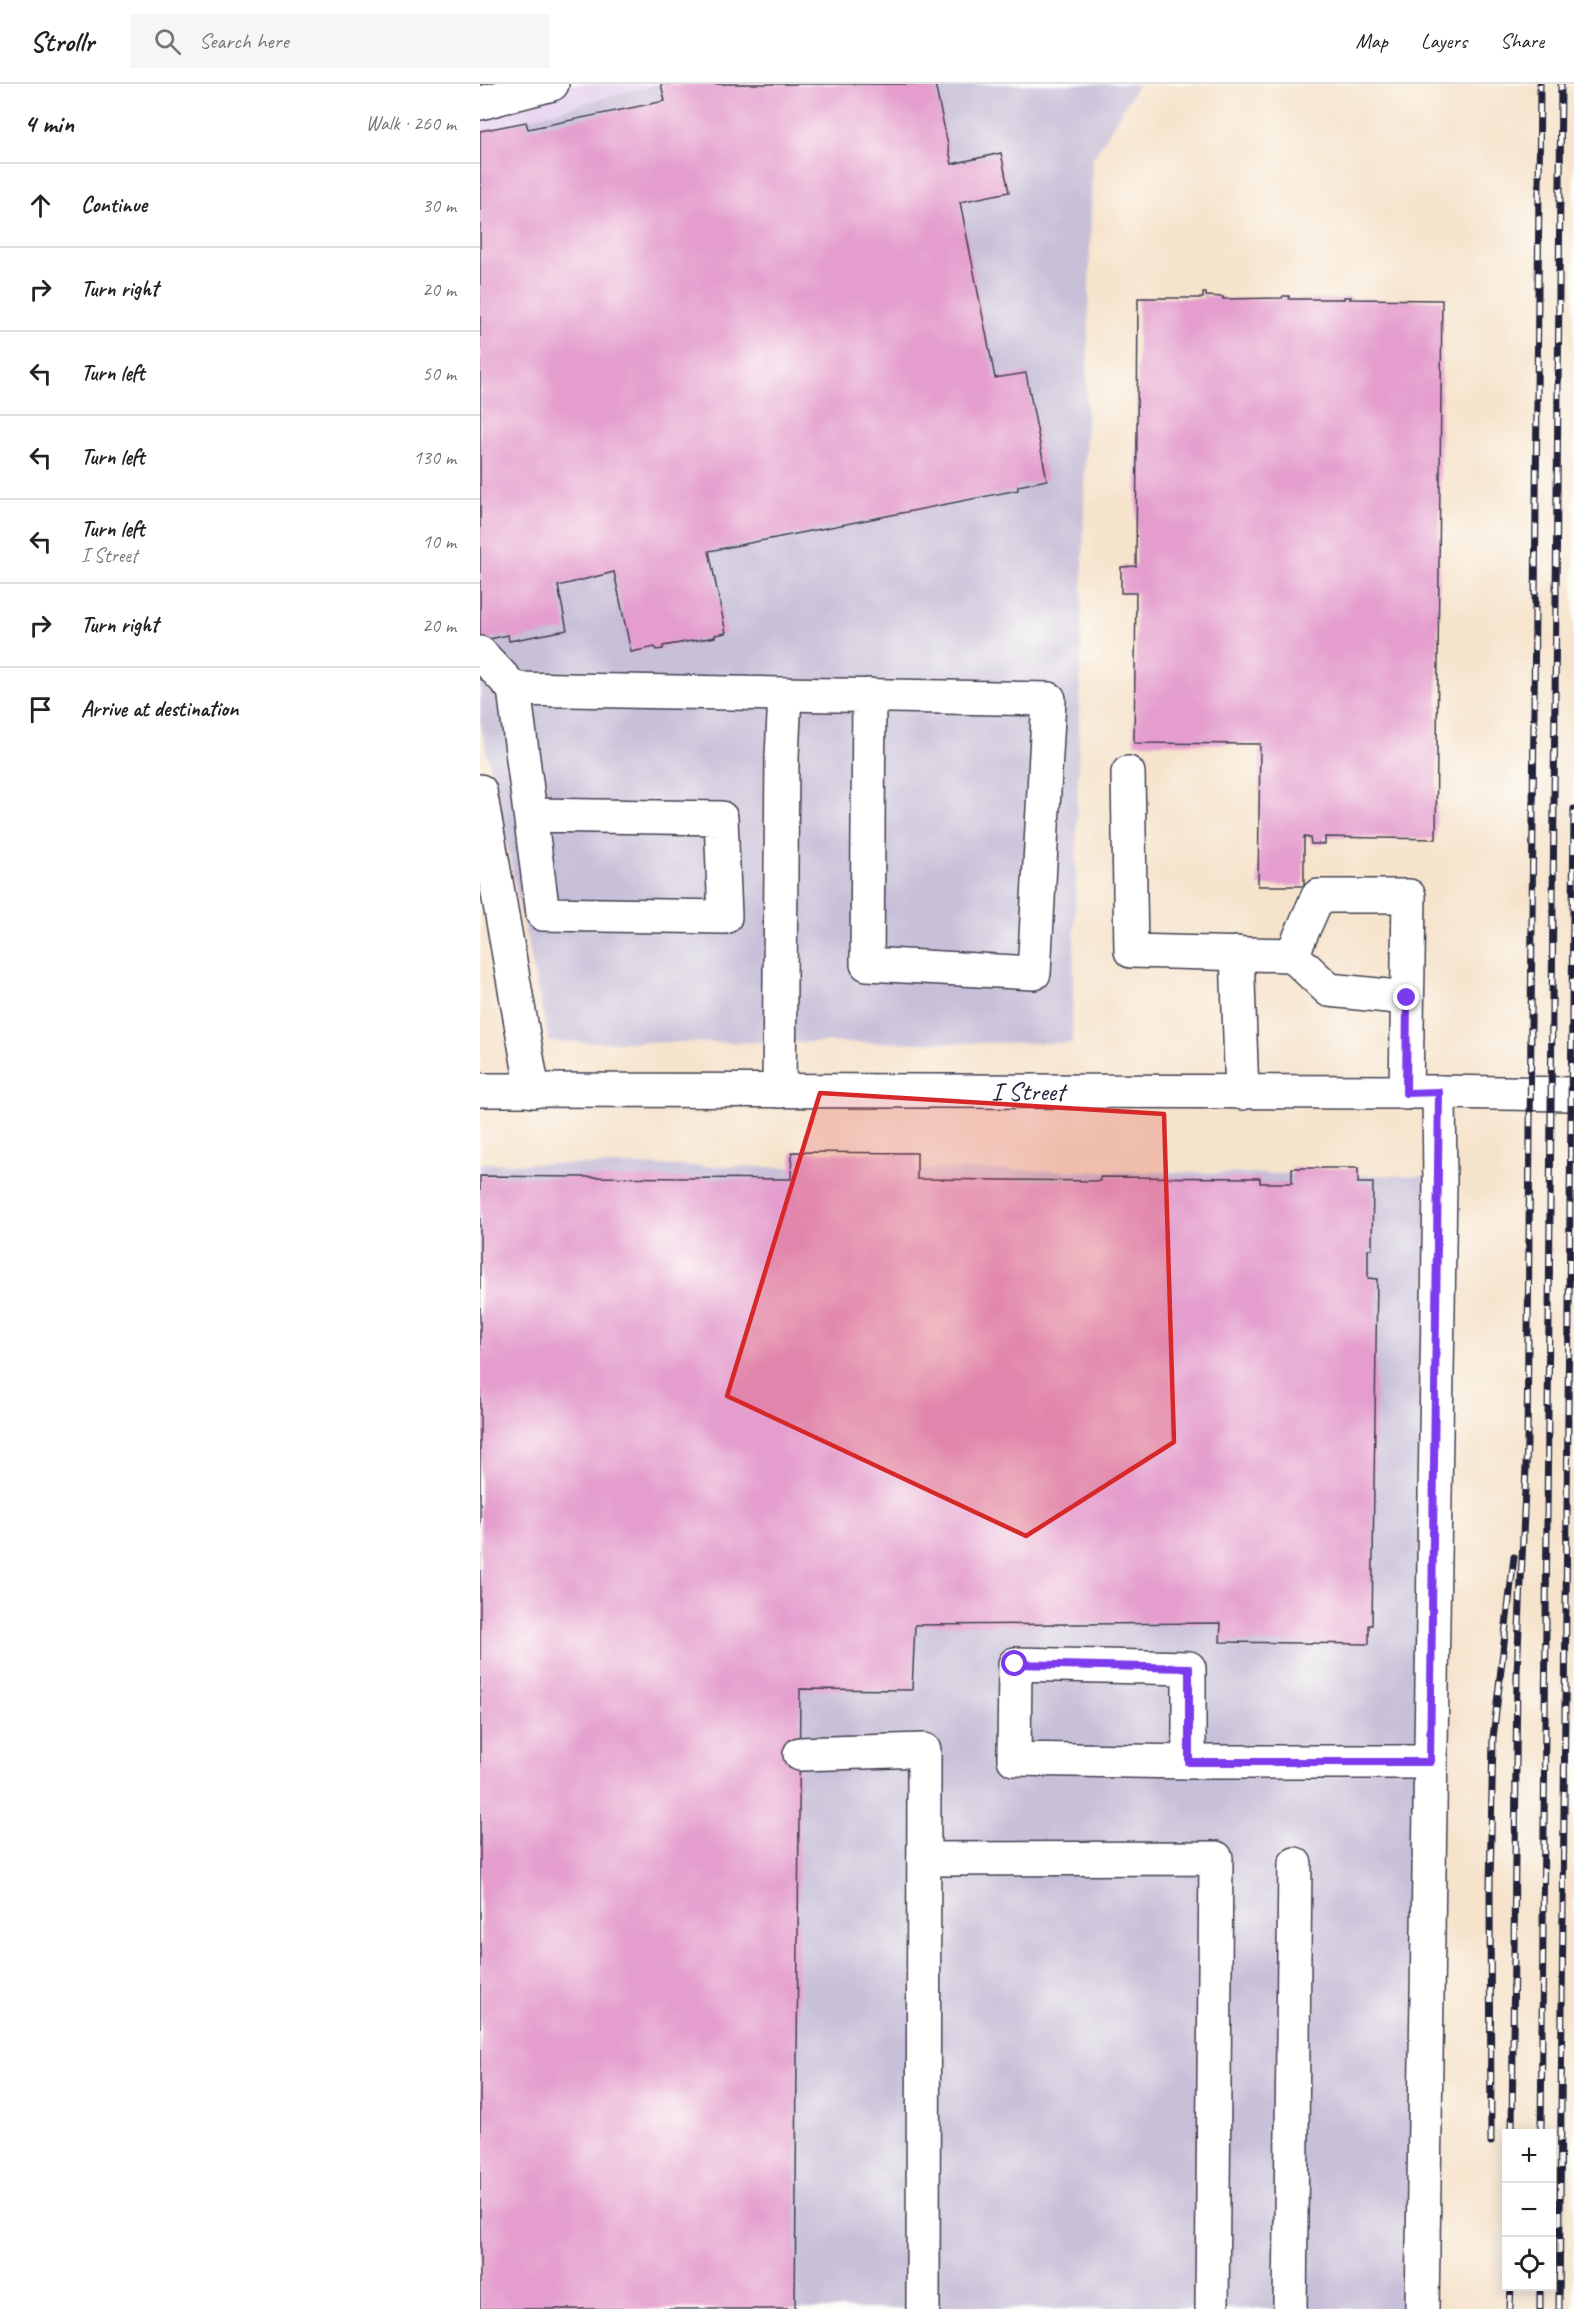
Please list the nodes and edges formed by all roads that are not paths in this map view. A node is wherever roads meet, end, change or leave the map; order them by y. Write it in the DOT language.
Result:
graph roads {
  1 [pos="552,84"];
  2 [pos="480,103"];
  3 [pos="480,653"];
  4 [pos="514,689"];
  5 [pos="785,694"];
  6 [pos="869,696"];
  7 [pos="1128,774"];
  8 [pos="480,791"];
  9 [pos="531,815"];
  10 [pos="488,871"];
  11 [pos="1237,953"];
  12 [pos="1292,955"];
  13 [pos="1407,998"];
  14 [pos="480,1090"];
  15 [pos="533,1091"];
  16 [pos="779,1092"];
  17 [pos="1439,1092"];
  18 [pos="1242,1093"];
  19 [pos="1406,1093"];
  20 [pos="1574,1094"];
  21 [pos="800,1754"];
  22 [pos="1189,1762"];
  23 [pos="1430,1762"];
  24 [pos="924,1859"];
  25 [pos="1295,1864"];
  26 [pos="923,2309"];
  27 [pos="1212,2309"];
  28 [pos="1290,2309"];
  29 [pos="1422,2309"];
  1 -- 2 [label="street"];
  3 -- 4 [label="street"];
  4 -- 5 [label="street"];
  4 -- 9 [label="street"];
  5 -- 6 [label="street"];
  5 -- 16 [label="street"];
  6 -- 6 [label="street"];
  7 -- 11 [label="street"];
  8 -- 10 [label="street"];
  9 -- 9 [label="street"];
  10 -- 15 [label="street"];
  11 -- 12 [label="street"];
  11 -- 18 [label="street"];
  12 -- 13 [label="street"];
  12 -- 13 [label="street"];
  13 -- 19 [label="street"];
  14 -- 15 [label="street, I Street"];
  15 -- 16 [label="street, I Street"];
  16 -- 18 [label="street, I Street"];
  17 -- 19 [label="street, I Street"];
  17 -- 20 [label="street, I Street"];
  17 -- 23 [label="street"];
  18 -- 19 [label="street, I Street"];
  21 -- 24 [label="street"];
  22 -- 22 [label="street"];
  22 -- 23 [label="street"];
  23 -- 29 [label="street"];
  24 -- 26 [label="street"];
  24 -- 27 [label="street"];
  25 -- 28 [label="street"];
}
